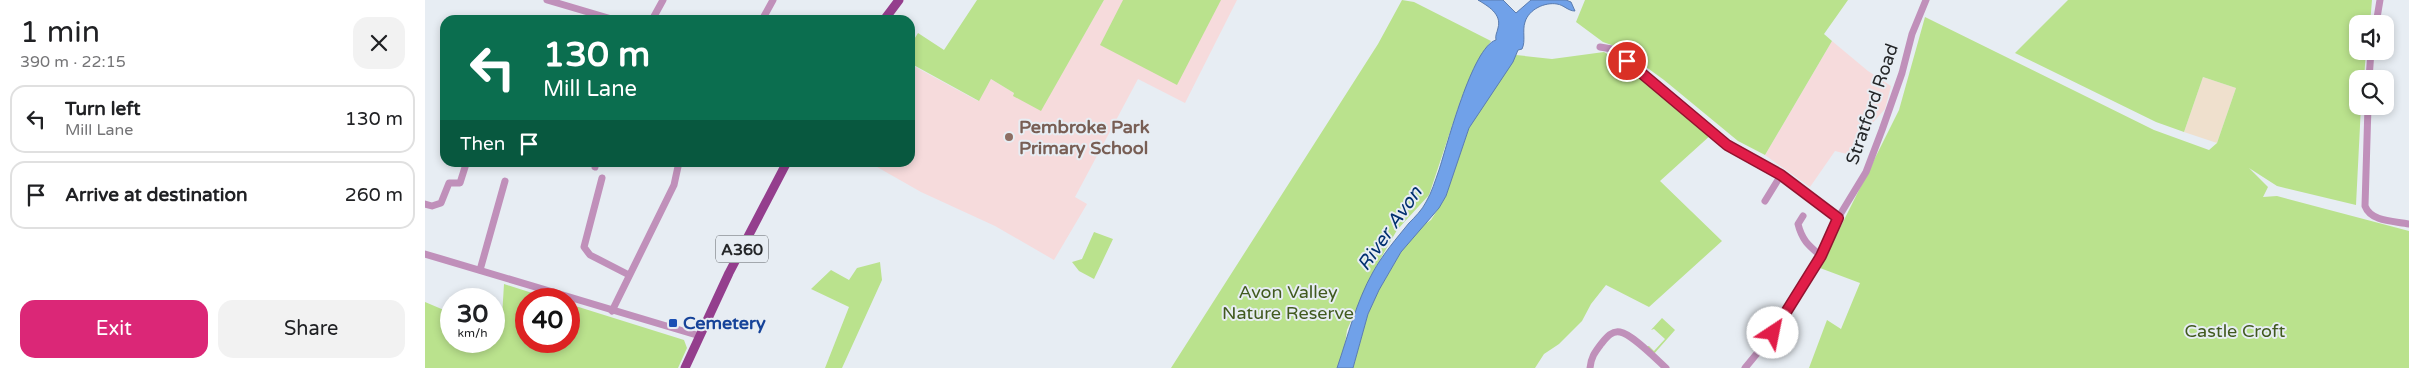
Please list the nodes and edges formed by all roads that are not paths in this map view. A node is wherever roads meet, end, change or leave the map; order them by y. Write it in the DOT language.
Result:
graph roads {
  1 [pos="547,0"];
  2 [pos="663,0"];
  3 [pos="773,0"];
  4 [pos="899,0"];
  5 [pos="1926,0"];
  6 [pos="2380,0"];
  7 [pos="598,15"];
  8 [pos="655,15"];
  9 [pos="765,15"];
  10 [pos="888,15"];
  11 [pos="2378,15"];
  12 [pos="1600,47"];
  13 [pos="2368,115"];
  14 [pos="464,167"];
  15 [pos="678,167"];
  16 [pos="784,167"];
  17 [pos="1781,175"];
  18 [pos="505,181"];
  19 [pos="603,183"];
  20 [pos="1765,201"];
  21 [pos="425,204"];
  22 [pos="1803,216"];
  23 [pos="1838,218"];
  24 [pos="2409,224"];
  25 [pos="425,254"];
  26 [pos="1821,256"];
  27 [pos="480,270"];
  28 [pos="629,275"];
  29 [pos="612,311"];
  30 [pos="700,336"];
  31 [pos="685,368"];
  32 [pos="1590,368"];
  33 [pos="1666,368"];
  34 [pos="1745,368"];
  1 -- 7 [label="street"];
  2 -- 8 [label="street"];
  3 -- 9 [label="street"];
  4 -- 10 [label="main road"];
  5 -- 23 [label="street, Stratford Road"];
  6 -- 11 [label="street"];
  12 -- 17 [label="street"];
  13 -- 24 [label="street"];
  14 -- 21 [label="street"];
  15 -- 28 [label="street"];
  16 -- 30 [label="main road, A360"];
  17 -- 20 [label="street"];
  17 -- 23 [label="street"];
  18 -- 27 [label="street"];
  19 -- 28 [label="street"];
  22 -- 26 [label="street"];
  23 -- 26 [label="street, Stratford Road"];
  25 -- 27 [label="street"];
  26 -- 34 [label="street, Stratford Road"];
  27 -- 29 [label="street"];
  28 -- 29 [label="street"];
  29 -- 30 [label="street"];
  30 -- 31 [label="main road, A360"];
  32 -- 33 [label="street"];
}
